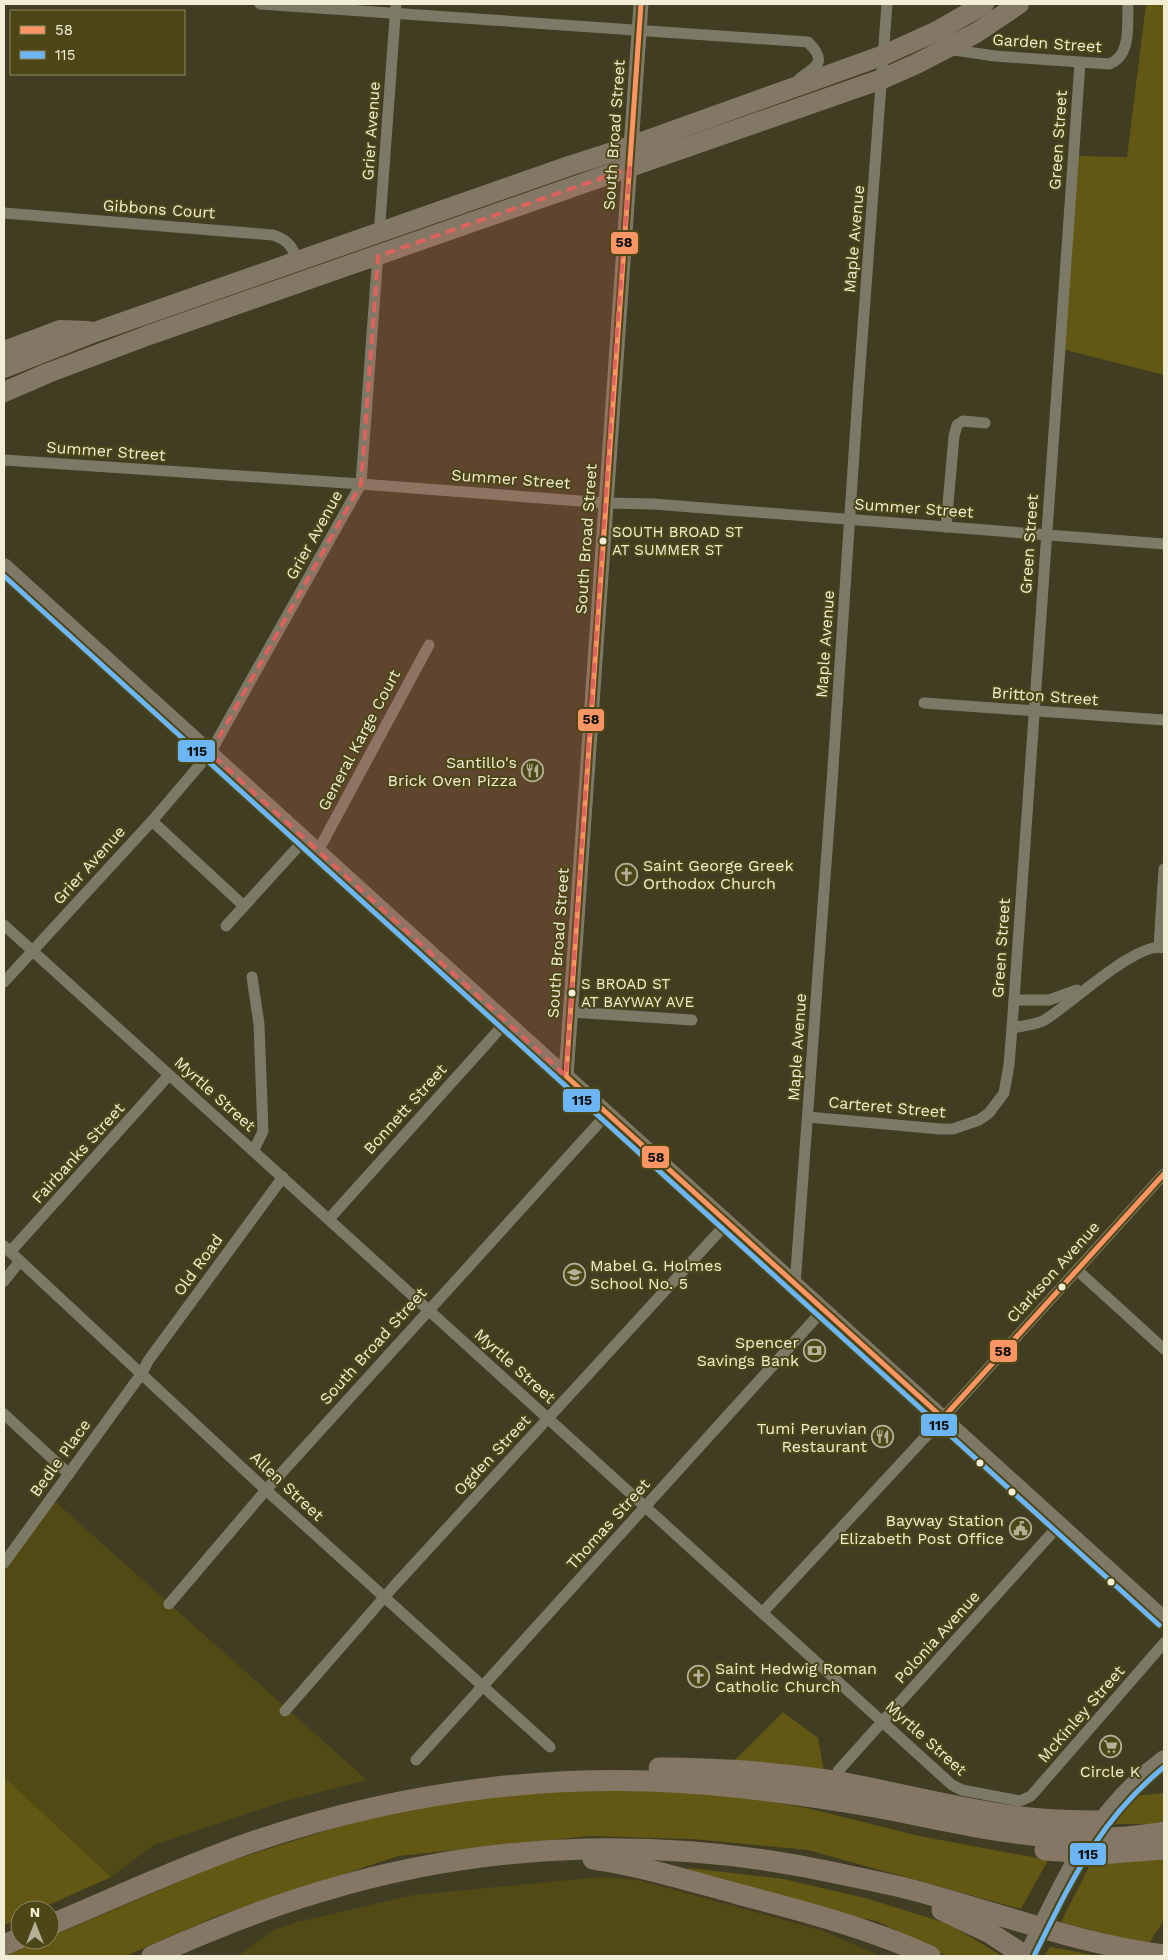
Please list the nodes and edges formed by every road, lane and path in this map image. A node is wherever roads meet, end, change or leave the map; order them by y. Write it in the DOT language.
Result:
graph roads {
  1 [pos="260,4"];
  2 [pos="641,4"];
  3 [pos="887,4"];
  4 [pos="984,4"];
  5 [pos="1019,4"];
  6 [pos="1128,4"];
  7 [pos="396,8"];
  8 [pos="639,30"];
  9 [pos="945,49"];
  10 [pos="884,55"];
  11 [pos="1080,63"];
  12 [pos="882,79"];
  13 [pos="776,93"];
  14 [pos="631,146"];
  15 [pos="630,168"];
  16 [pos="4,213"];
  17 [pos="380,232"];
  18 [pos="378,256"];
  19 [pos="298,260"];
  20 [pos="95,332"];
  21 [pos="4,351"];
  22 [pos="4,368"];
  23 [pos="4,392"];
  24 [pos="985,423"];
  25 [pos="4,460"];
  26 [pos="360,484"];
  27 [pos="606,503"];
  28 [pos="848,520"];
  29 [pos="946,527"];
  30 [pos="1046,534"];
  31 [pos="1164,544"];
  32 [pos="4,566"];
  33 [pos="429,645"];
  34 [pos="924,703"];
  35 [pos="1033,712"];
  36 [pos="1164,720"];
  37 [pos="210,753"];
  38 [pos="152,821"];
  39 [pos="306,839"];
  40 [pos="318,851"];
  41 [pos="1164,869"];
  42 [pos="244,906"];
  43 [pos="4,925"];
  44 [pos="226,926"];
  45 [pos="1161,947"];
  46 [pos="33,951"];
  47 [pos="252,977"];
  48 [pos="4,982"];
  49 [pos="1090,985"];
  50 [pos="1014,1000"];
  51 [pos="571,1012"];
  52 [pos="692,1020"];
  53 [pos="506,1022"];
  54 [pos="1012,1028"];
  55 [pos="169,1075"];
  56 [pos="566,1076"];
  57 [pos="607,1114"];
  58 [pos="808,1117"];
  59 [pos="254,1150"];
  60 [pos="1164,1174"];
  61 [pos="283,1177"];
  62 [pos="329,1218"];
  63 [pos="727,1223"];
  64 [pos="7,1249"];
  65 [pos="20,1261"];
  66 [pos="1077,1270"];
  67 [pos="4,1281"];
  68 [pos="795,1285"];
  69 [pos="823,1310"];
  70 [pos="429,1311"];
  71 [pos="1164,1349"];
  72 [pos="142,1373"];
  73 [pos="4,1414"];
  74 [pos="548,1418"];
  75 [pos="943,1418"];
  76 [pos="69,1474"];
  77 [pos="266,1490"];
  78 [pos="646,1507"];
  79 [pos="1060,1524"];
  80 [pos="4,1563"];
  81 [pos="384,1597"];
  82 [pos="169,1604"];
  83 [pos="763,1612"];
  84 [pos="1164,1619"];
  85 [pos="1164,1643"];
  86 [pos="483,1686"];
  87 [pos="285,1711"];
  88 [pos="883,1722"];
  89 [pos="550,1747"];
  90 [pos="1164,1758"];
  91 [pos="416,1760"];
  92 [pos="838,1771"];
  93 [pos="491,1786"];
  94 [pos="811,1798"];
  95 [pos="1020,1801"];
  96 [pos="1098,1824"];
  97 [pos="1164,1832"];
  98 [pos="1164,1849"];
  99 [pos="541,1851"];
  100 [pos="848,1876"];
  101 [pos="60,1921"];
  102 [pos="1164,1954"];
  103 [pos="152,1956"];
  104 [pos="930,1956"];
  105 [pos="1026,1956"];
  1 -- 7 [label="street"];
  2 -- 8 [label="street, South Broad Street"];
  3 -- 10 [label="street, Maple Avenue"];
  4 -- 10 [label="highway"];
  5 -- 9 [label="highway"];
  6 -- 11 [label="street, Garden Street"];
  7 -- 8 [label="street"];
  7 -- 17 [label="street, Grier Avenue"];
  8 -- 13 [label="street"];
  8 -- 14 [label="street, South Broad Street"];
  9 -- 11 [label="street, Garden Street"];
  9 -- 12 [label="highway"];
  10 -- 12 [label="street, Maple Avenue"];
  10 -- 13 [label="highway"];
  11 -- 30 [label="street, Green Street"];
  12 -- 15 [label="highway"];
  12 -- 28 [label="street, Maple Avenue"];
  13 -- 14 [label="highway"];
  14 -- 15 [label="street, South Broad Street"];
  14 -- 17 [label="highway"];
  15 -- 18 [label="highway"];
  15 -- 27 [label="street, South Broad Street"];
  16 -- 19 [label="street, Gibbons Court"];
  17 -- 18 [label="street, Grier Avenue"];
  17 -- 19 [label="highway"];
  18 -- 23 [label="highway"];
  18 -- 26 [label="street, Grier Avenue"];
  19 -- 20 [label="highway"];
  20 -- 21 [label="highway"];
  20 -- 22 [label="highway"];
  24 -- 29 [label="street"];
  25 -- 26 [label="street, Summer Street"];
  26 -- 27 [label="street, Summer Street"];
  26 -- 37 [label="street, Grier Avenue"];
  27 -- 28 [label="street, Summer Street"];
  27 -- 51 [label="street, South Broad Street"];
  28 -- 29 [label="street, Summer Street"];
  28 -- 58 [label="street, Maple Avenue"];
  29 -- 30 [label="street, Summer Street"];
  30 -- 31 [label="street, Summer Street"];
  30 -- 35 [label="street, Green Street"];
  32 -- 37 [label="main road"];
  33 -- 40 [label="street, General Karge Court"];
  34 -- 35 [label="street, Britton Street"];
  35 -- 36 [label="street, Britton Street"];
  35 -- 50 [label="street, Green Street"];
  37 -- 38 [label="street, Grier Avenue"];
  37 -- 39 [label="main road"];
  38 -- 42 [label="street"];
  38 -- 46 [label="street, Grier Avenue"];
  39 -- 40 [label="main road"];
  39 -- 42 [label="street"];
  40 -- 53 [label="main road"];
  41 -- 45 [label="street"];
  42 -- 44 [label="street"];
  43 -- 46 [label="street, Myrtle Street"];
  45 -- 49 [label="street"];
  46 -- 48 [label="street, Grier Avenue"];
  46 -- 55 [label="street, Myrtle Street"];
  47 -- 59 [label="street"];
  49 -- 50 [label="street"];
  49 -- 54 [label="street"];
  50 -- 54 [label="street, Green Street"];
  51 -- 52 [label="street"];
  51 -- 56 [label="street, South Broad Street"];
  53 -- 56 [label="main road"];
  53 -- 62 [label="street, Bonnett Street"];
  54 -- 58 [label="street, Carteret Street"];
  55 -- 59 [label="street, Myrtle Street"];
  55 -- 64 [label="street, Fairbanks Street"];
  56 -- 57 [label="main road"];
  57 -- 63 [label="main road"];
  57 -- 70 [label="street, South Broad Street"];
  58 -- 68 [label="street, Maple Avenue"];
  59 -- 61 [label="street, Myrtle Street"];
  60 -- 66 [label="street, Clarkson Avenue"];
  61 -- 62 [label="street, Myrtle Street"];
  61 -- 72 [label="street, Old Road"];
  62 -- 70 [label="street, Myrtle Street"];
  63 -- 68 [label="main road"];
  63 -- 74 [label="street, Ogden Street"];
  64 -- 65 [label="street, Allen Street"];
  65 -- 67 [label="street"];
  65 -- 72 [label="street, Allen Street"];
  66 -- 71 [label="street"];
  66 -- 75 [label="street, Clarkson Avenue"];
  68 -- 69 [label="main road"];
  69 -- 75 [label="main road"];
  69 -- 78 [label="street, Thomas Street"];
  70 -- 74 [label="street, Myrtle Street"];
  70 -- 77 [label="street, South Broad Street"];
  72 -- 76 [label="street, Bedle Place"];
  72 -- 77 [label="street, Allen Street"];
  73 -- 76 [label="street"];
  74 -- 78 [label="street, Myrtle Street"];
  74 -- 81 [label="street, Ogden Street"];
  75 -- 79 [label="main road"];
  75 -- 83 [label="street, Clarkson Avenue"];
  76 -- 80 [label="street, Bedle Place"];
  77 -- 81 [label="street, Allen Street"];
  77 -- 82 [label="street, South Broad Street"];
  78 -- 83 [label="street, Myrtle Street"];
  78 -- 86 [label="street, Thomas Street"];
  79 -- 84 [label="main road"];
  79 -- 88 [label="street, Polonia Avenue"];
  81 -- 86 [label="street, Allen Street"];
  81 -- 87 [label="street, Ogden Street"];
  83 -- 88 [label="street, Myrtle Street"];
  85 -- 95 [label="street, McKinley Street"];
  86 -- 89 [label="street, Allen Street"];
  86 -- 91 [label="street, Thomas Street"];
  88 -- 92 [label="street, Polonia Avenue"];
  88 -- 95 [label="street, Myrtle Street"];
  90 -- 96 [label="main road"];
  93 -- 94 [label="highway"];
  93 -- 96 [label="highway"];
  93 -- 101 [label="highway"];
  94 -- 97 [label="highway"];
  94 -- 98 [label="highway"];
  96 -- 105 [label="main road"];
  99 -- 100 [label="highway"];
  99 -- 103 [label="highway"];
  99 -- 104 [label="highway"];
  100 -- 102 [label="highway"];
  100 -- 105 [label="highway"];
}
